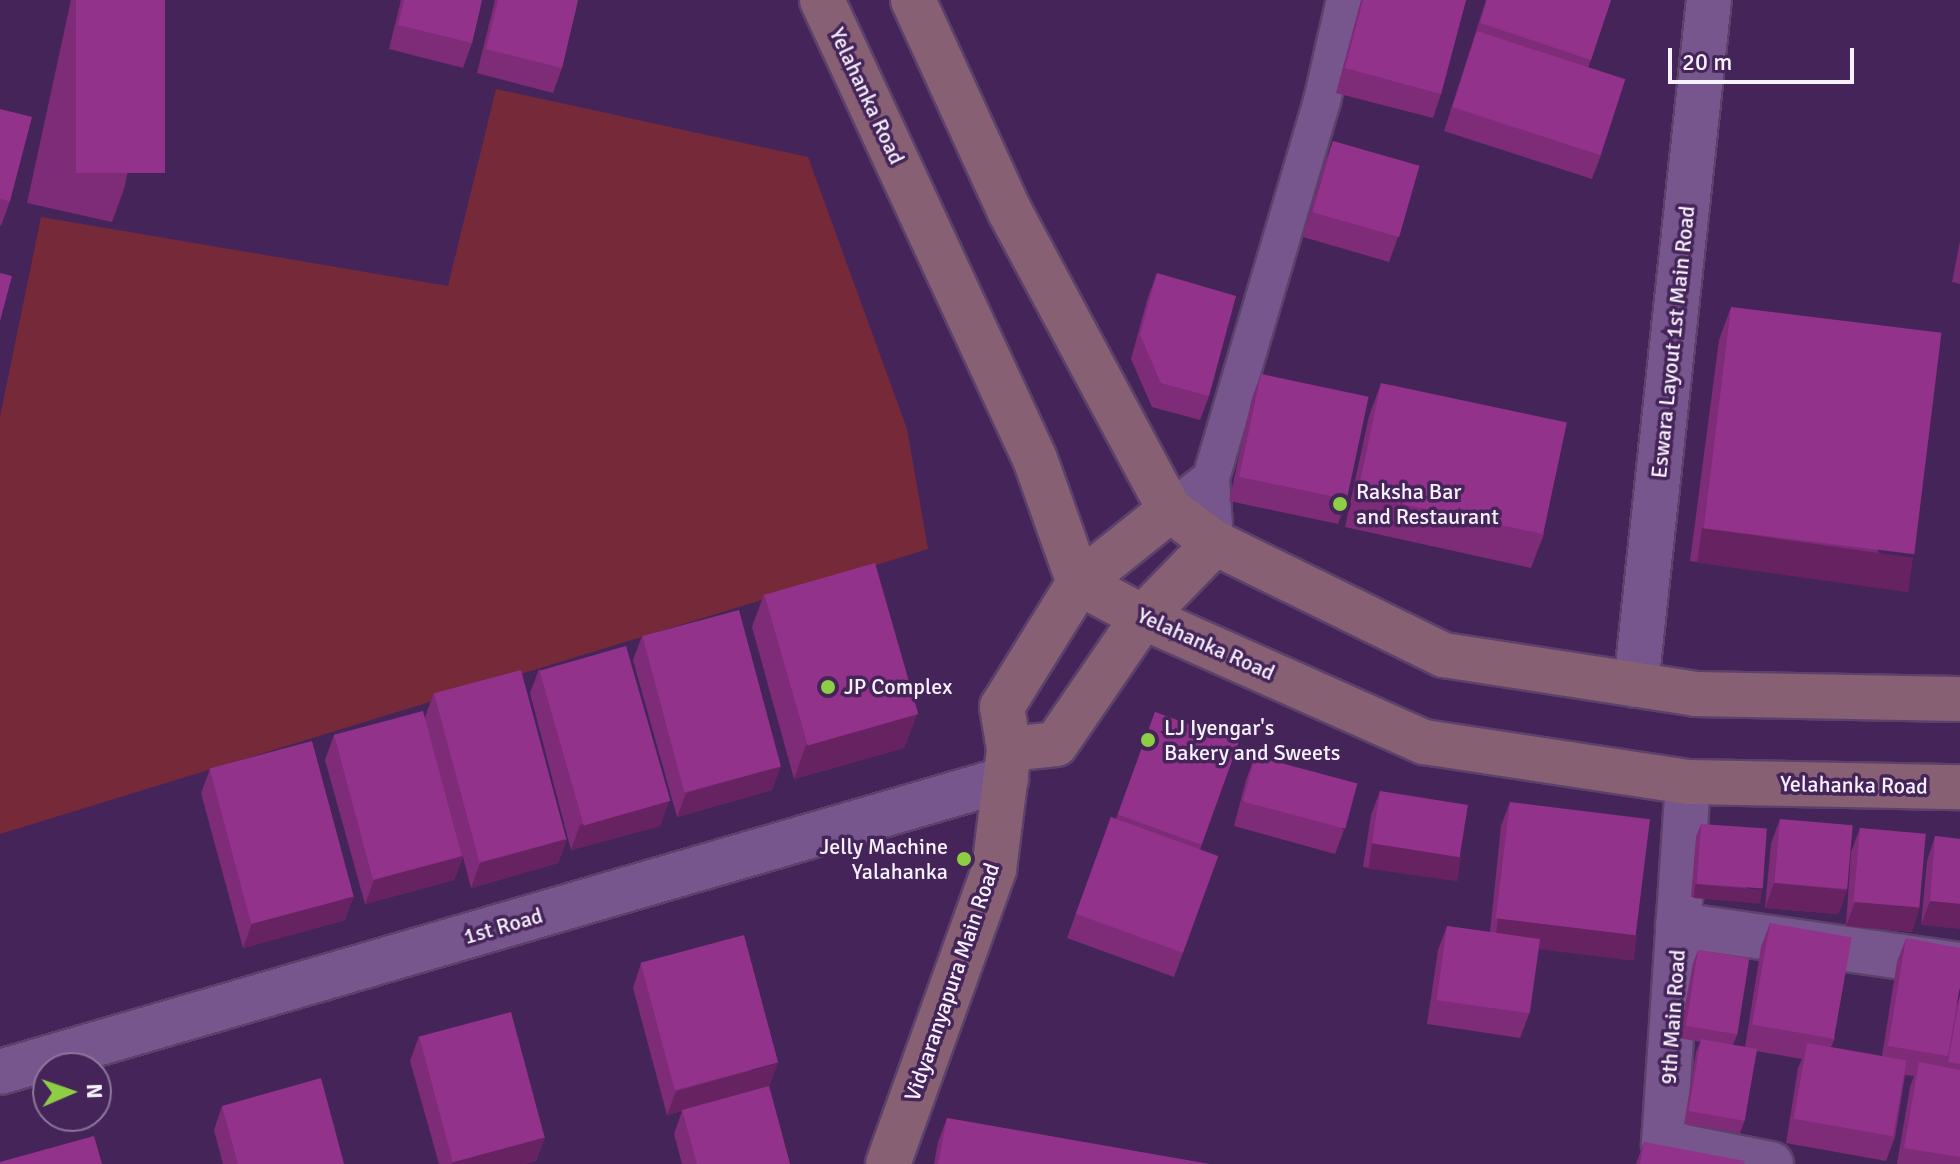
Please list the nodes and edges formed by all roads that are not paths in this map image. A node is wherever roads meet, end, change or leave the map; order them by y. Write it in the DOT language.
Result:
graph roads {
  1 [pos="913,0"];
  2 [pos="1345,0"];
  3 [pos="1709,0"];
  4 [pos="816,3"];
  5 [pos="1211,478"];
  6 [pos="1170,510"];
  7 [pos="1215,543"];
  8 [pos="1079,583"];
  9 [pos="1143,617"];
  10 [pos="1636,685"];
  11 [pos="1960,699"];
  12 [pos="1008,764"];
  13 [pos="1688,782"];
  14 [pos="1960,787"];
  15 [pos="1678,925"];
  16 [pos="1960,965"];
  17 [pos="0,1072"];
  18 [pos="888,1164"];
  19 [pos="1771,1164"];
  1 -- 6 [label="main road"];
  2 -- 5 [label="lane"];
  3 -- 10 [label="street, Eswara Layout 1st Main Road"];
  4 -- 8 [label="main road, Yelahanka Road"];
  5 -- 6 [label="lane"];
  5 -- 7 [label="lane"];
  6 -- 7 [label="main road"];
  6 -- 8 [label="main road, Vidyaranyapura Main Road"];
  7 -- 9 [label="main road"];
  7 -- 10 [label="main road"];
  8 -- 9 [label="main road, Yelahanka Road"];
  8 -- 12 [label="main road, Vidyaranyapura Main Road"];
  9 -- 12 [label="main road"];
  9 -- 13 [label="main road, Yelahanka Road"];
  10 -- 11 [label="main road"];
  12 -- 17 [label="street, 1st Road"];
  12 -- 18 [label="main road, Vidyaranyapura Main Road"];
  13 -- 14 [label="main road, Yelahanka Road"];
  13 -- 15 [label="street, 9th Main Road"];
  15 -- 16 [label="street"];
  15 -- 19 [label="street, 9th Main Road"];
}
